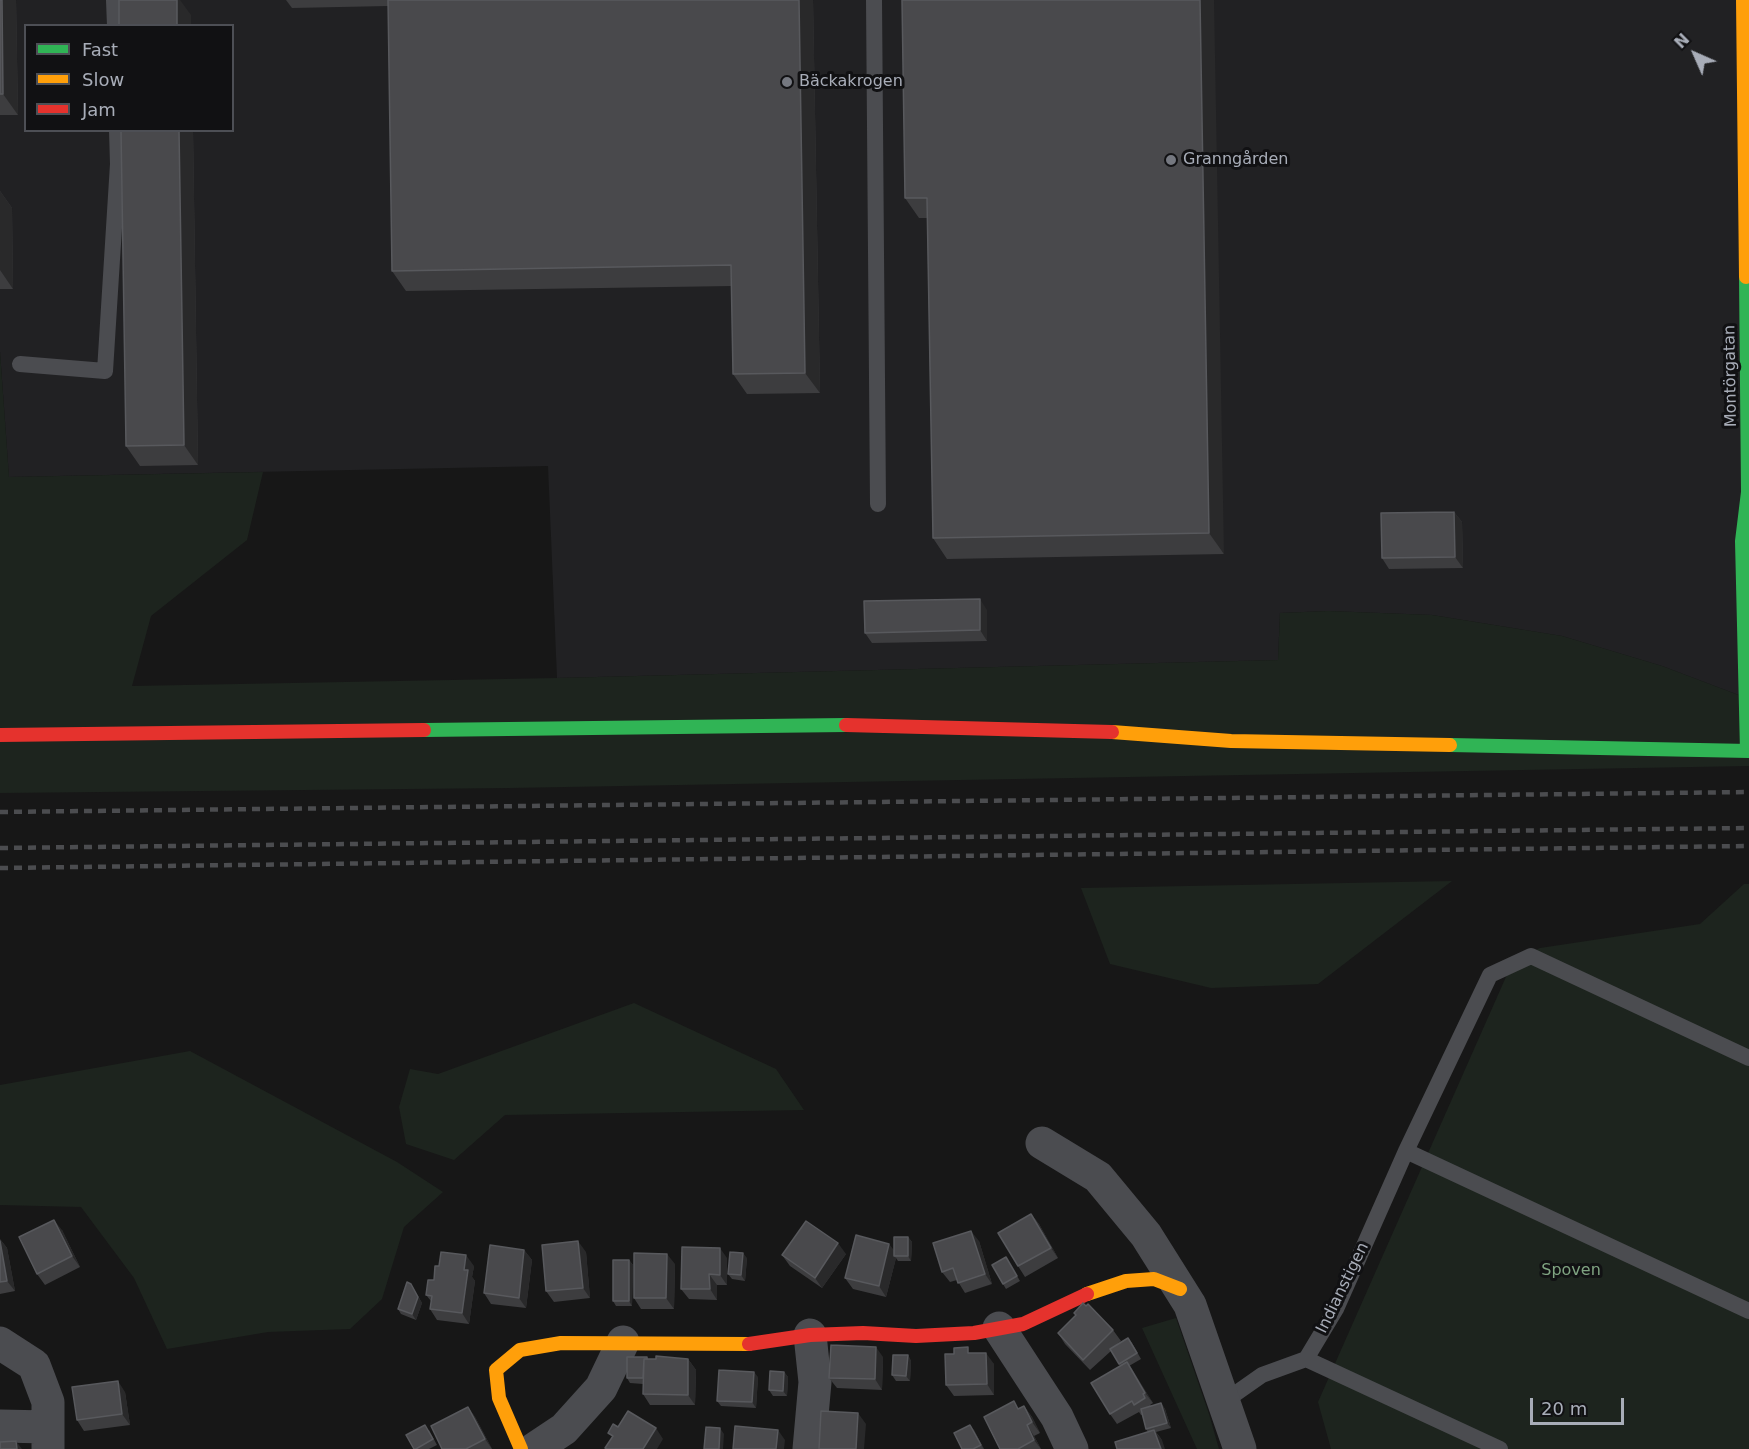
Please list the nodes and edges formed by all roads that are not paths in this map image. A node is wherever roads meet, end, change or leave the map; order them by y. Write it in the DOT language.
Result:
graph roads {
  1 [pos="114,0"];
  2 [pos="874,0"];
  3 [pos="1743,0"];
  4 [pos="115,24"];
  5 [pos="1747,114"];
  6 [pos="117,132"];
  7 [pos="20,364"];
  8 [pos="1749,492"];
  9 [pos="878,504"];
  10 [pos="0,735"];
  11 [pos="1748,751"];
  12 [pos="1749,1058"];
  13 [pos="1042,1143"];
  14 [pos="1406,1151"];
  15 [pos="1180,1289"];
  16 [pos="1749,1311"];
  17 [pos="999,1328"];
  18 [pos="810,1335"];
  19 [pos="623,1342"];
  20 [pos="0,1343"];
  21 [pos="1306,1359"];
  22 [pos="1225,1401"];
  23 [pos="0,1426"];
  24 [pos="48,1438"];
  25 [pos="521,1449"];
  26 [pos="534,1449"];
  27 [pos="808,1449"];
  28 [pos="1072,1449"];
  29 [pos="1240,1449"];
  30 [pos="1500,1449"];
  1 -- 4 [label="lane"];
  2 -- 9 [label="lane"];
  3 -- 5 [label="main road, Montörgatan"];
  5 -- 8 [label="main road, Montörgatan"];
  6 -- 7 [label="lane"];
  8 -- 11 [label="main road, Montörgatan"];
  10 -- 11 [label="main road"];
  12 -- 14 [label="lane, Indianstigen"];
  13 -- 15 [label="street"];
  14 -- 16 [label="lane"];
  14 -- 21 [label="lane, Indianstigen"];
  15 -- 17 [label="main road"];
  15 -- 22 [label="street"];
  17 -- 18 [label="main road"];
  17 -- 28 [label="street"];
  18 -- 19 [label="main road"];
  18 -- 27 [label="street"];
  19 -- 25 [label="main road"];
  19 -- 26 [label="street"];
  20 -- 24 [label="street"];
  21 -- 22 [label="lane"];
  21 -- 30 [label="lane"];
  22 -- 29 [label="street"];
  23 -- 24 [label="street"];
}
